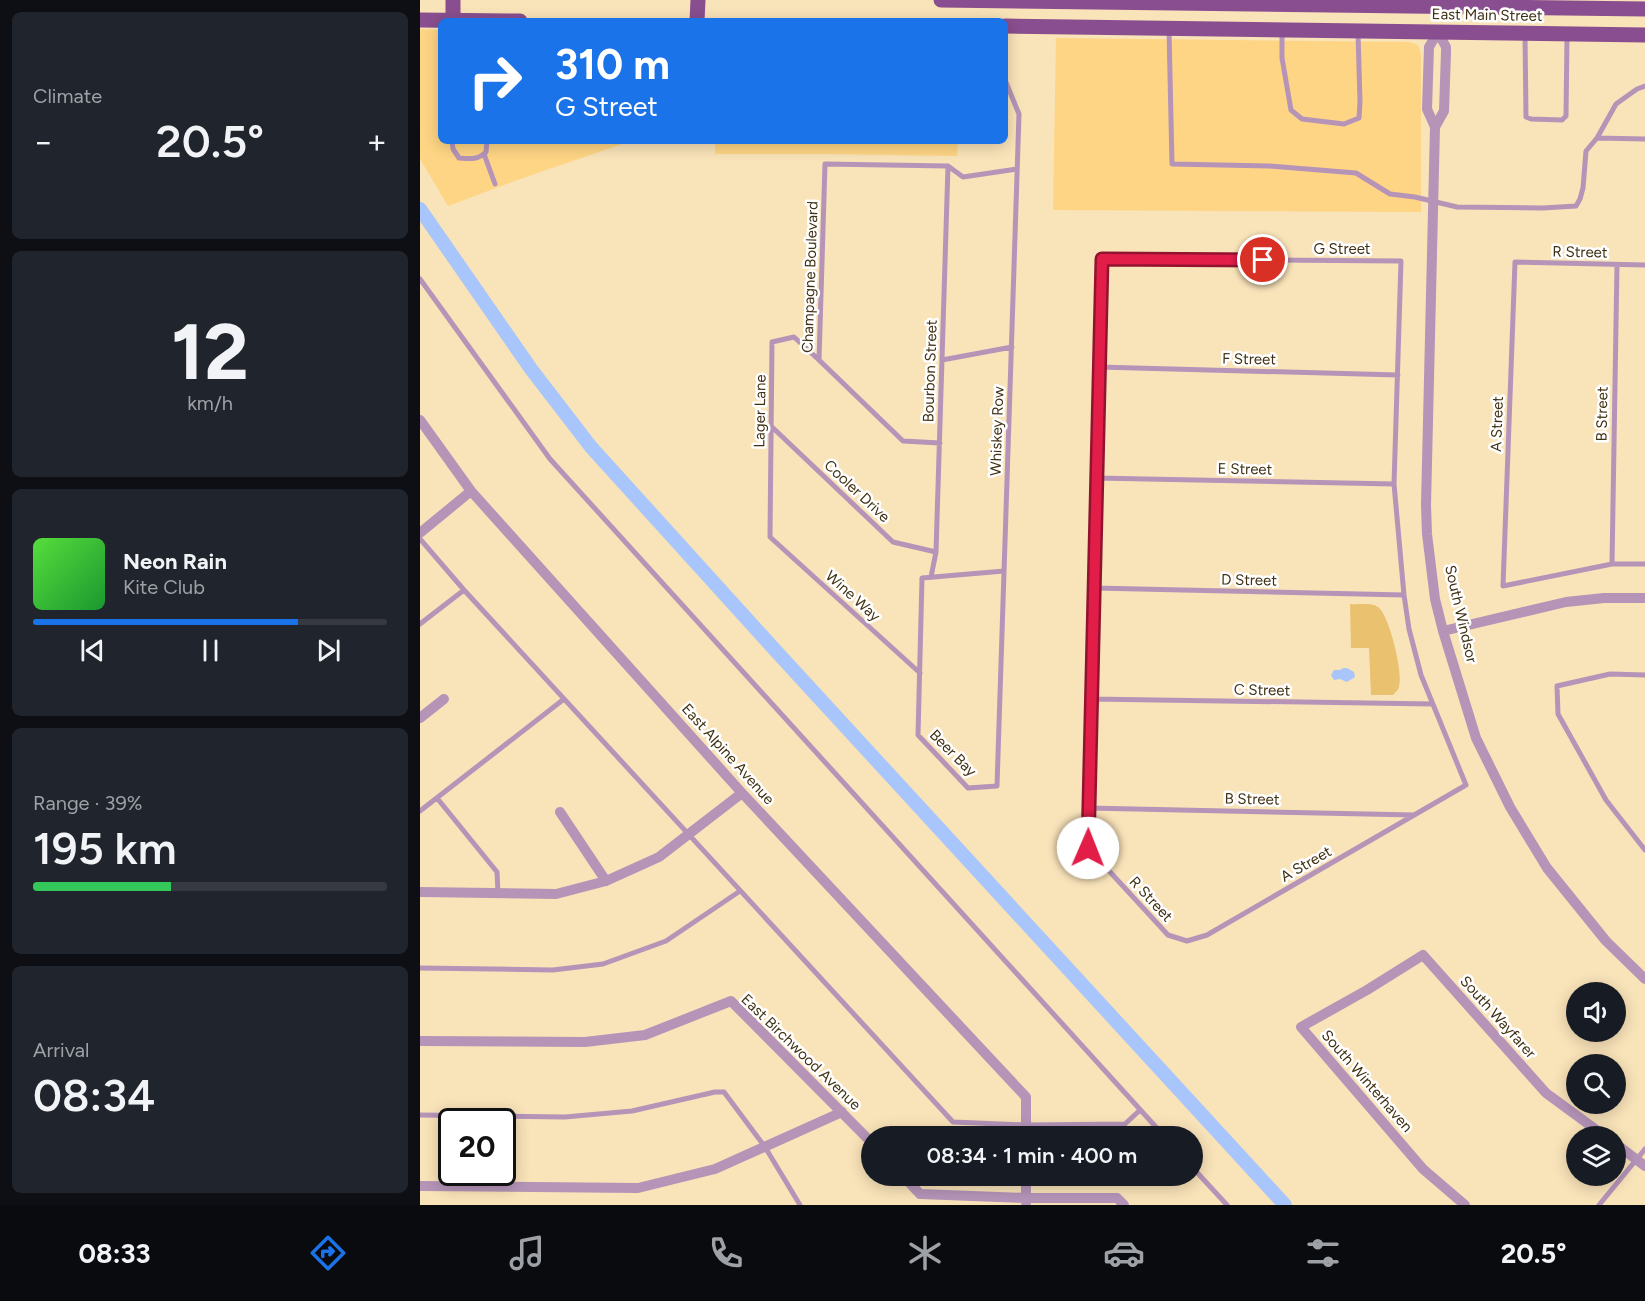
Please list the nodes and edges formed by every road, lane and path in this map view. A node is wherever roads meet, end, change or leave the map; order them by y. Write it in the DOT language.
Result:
graph roads {
  1 [pos="453,0"];
  2 [pos="698,0"];
  3 [pos="941,0"];
  4 [pos="1072,1"];
  5 [pos="1176,1"];
  6 [pos="1278,2"];
  7 [pos="1441,3"];
  8 [pos="1645,9"];
  9 [pos="453,18"];
  10 [pos="697,18"];
  11 [pos="420,20"];
  12 [pos="438,20"];
  13 [pos="1008,26"];
  14 [pos="1169,28"];
  15 [pos="1282,30"];
  16 [pos="1358,31"];
  17 [pos="1438,32"];
  18 [pos="1525,34"];
  19 [pos="1568,34"];
  20 [pos="1645,35"];
  21 [pos="1645,86"];
  22 [pos="1008,87"];
  23 [pos="1435,127"];
  24 [pos="1596,138"];
  25 [pos="1645,139"];
  26 [pos="452,144"];
  27 [pos="487,144"];
  28 [pos="484,154"];
  29 [pos="948,166"];
  30 [pos="1017,169"];
  31 [pos="495,184"];
  32 [pos="1434,201"];
  33 [pos="1102,259"];
  34 [pos="1515,262"];
  35 [pos="1617,265"];
  36 [pos="1645,265"];
  37 [pos="420,279"];
  38 [pos="1011,347"];
  39 [pos="819,360"];
  40 [pos="942,360"];
  41 [pos="1099,368"];
  42 [pos="1398,375"];
  43 [pos="420,420"];
  44 [pos="772,427"];
  45 [pos="940,443"];
  46 [pos="1096,478"];
  47 [pos="1394,484"];
  48 [pos="471,491"];
  49 [pos="420,533"];
  50 [pos="770,537"];
  51 [pos="420,539"];
  52 [pos="936,552"];
  53 [pos="1612,564"];
  54 [pos="1645,564"];
  55 [pos="1004,571"];
  56 [pos="931,577"];
  57 [pos="1094,588"];
  58 [pos="464,590"];
  59 [pos="1404,595"];
  60 [pos="1645,598"];
  61 [pos="420,624"];
  62 [pos="1443,631"];
  63 [pos="920,673"];
  64 [pos="1645,675"];
  65 [pos="444,699"];
  66 [pos="564,699"];
  67 [pos="1091,699"];
  68 [pos="1432,705"];
  69 [pos="420,718"];
  70 [pos="997,786"];
  71 [pos="742,793"];
  72 [pos="437,798"];
  73 [pos="1089,808"];
  74 [pos="420,811"];
  75 [pos="560,812"];
  76 [pos="1416,815"];
  77 [pos="688,834"];
  78 [pos="1645,850"];
  79 [pos="606,881"];
  80 [pos="740,891"];
  81 [pos="420,892"];
  82 [pos="498,893"];
  83 [pos="1187,941"];
  84 [pos="420,968"];
  85 [pos="1645,979"];
  86 [pos="1367,990"];
  87 [pos="420,1041"];
  88 [pos="1140,1110"];
  89 [pos="842,1112"];
  90 [pos="420,1115"];
  91 [pos="1026,1125"];
  92 [pos="1155,1126"];
  93 [pos="1591,1126"];
  94 [pos="861,1132"];
  95 [pos="765,1147"];
  96 [pos="1645,1149"];
  97 [pos="1626,1152"];
  98 [pos="1641,1163"];
  99 [pos="1203,1179"];
  100 [pos="420,1186"];
  101 [pos="912,1186"];
  102 [pos="1026,1186"];
  103 [pos="1026,1202"];
  104 [pos="800,1205"];
  105 [pos="1124,1205"];
  106 [pos="1227,1205"];
  107 [pos="1465,1205"];
  108 [pos="1599,1205"];
  1 -- 9 [label="main road"];
  2 -- 10 [label="main road"];
  3 -- 4 [label="main road, East Main Street"];
  4 -- 5 [label="main road, East Main Street"];
  5 -- 6 [label="main road, East Main Street"];
  6 -- 7 [label="main road, East Main Street"];
  7 -- 8 [label="main road, East Main Street"];
  7 -- 17 [label="main road, South Windsor"];
  11 -- 12 [label="main road"];
  13 -- 14 [label="main road, East Main Street"];
  14 -- 15 [label="main road, East Main Street"];
  14 -- 32 [label="lane"];
  15 -- 16 [label="main road, East Main Street"];
  15 -- 16 [label="lane"];
  16 -- 17 [label="main road, East Main Street"];
  17 -- 18 [label="main road, East Main Street"];
  17 -- 23 [label="street, South Windsor"];
  17 -- 23 [label="street, South Windsor"];
  18 -- 19 [label="main road, East Main Street"];
  18 -- 19 [label="lane"];
  19 -- 20 [label="main road, East Main Street"];
  21 -- 24 [label="lane"];
  22 -- 30 [label="lane, Whiskey Row"];
  23 -- 32 [label="street, South Windsor"];
  24 -- 25 [label="lane"];
  24 -- 32 [label="lane"];
  26 -- 28 [label="lane"];
  27 -- 28 [label="lane"];
  28 -- 31 [label="lane"];
  29 -- 30 [label="lane"];
  29 -- 39 [label="lane, Champagne Boulevard"];
  29 -- 40 [label="lane, Bourbon Street"];
  30 -- 38 [label="lane, Whiskey Row"];
  32 -- 62 [label="street, South Windsor"];
  33 -- 41 [label="lane, R Street"];
  33 -- 42 [label="lane, G Street"];
  34 -- 35 [label="lane, R Street"];
  34 -- 53 [label="lane, A Street"];
  35 -- 36 [label="lane, R Street"];
  35 -- 53 [label="lane, B Street"];
  37 -- 88 [label="lane"];
  38 -- 40 [label="lane"];
  38 -- 55 [label="lane, Whiskey Row"];
  39 -- 44 [label="lane, Lager Lane"];
  39 -- 45 [label="lane, Champagne Boulevard"];
  40 -- 45 [label="lane, Bourbon Street"];
  41 -- 42 [label="lane, F Street"];
  41 -- 46 [label="lane, R Street"];
  42 -- 47 [label="lane"];
  43 -- 48 [label="street, East Alpine Avenue"];
  44 -- 50 [label="lane, Lager Lane"];
  44 -- 52 [label="lane, Cooler Drive"];
  45 -- 52 [label="lane, Bourbon Street"];
  46 -- 47 [label="lane, E Street"];
  46 -- 57 [label="lane, R Street"];
  47 -- 59 [label="lane"];
  48 -- 49 [label="street"];
  48 -- 71 [label="street, East Alpine Avenue"];
  50 -- 63 [label="lane, Wine Way"];
  51 -- 58 [label="lane"];
  52 -- 56 [label="lane, Bourbon Street"];
  53 -- 54 [label="lane"];
  55 -- 56 [label="lane"];
  55 -- 70 [label="lane, Whiskey Row"];
  56 -- 63 [label="lane"];
  57 -- 59 [label="lane, D Street"];
  57 -- 67 [label="lane, R Street"];
  58 -- 61 [label="lane"];
  58 -- 66 [label="lane"];
  59 -- 68 [label="lane"];
  60 -- 62 [label="street"];
  62 -- 85 [label="street, South Windsor"];
  63 -- 70 [label="lane, Beer Bay"];
  64 -- 78 [label="lane"];
  65 -- 69 [label="street"];
  66 -- 72 [label="lane"];
  66 -- 77 [label="lane"];
  67 -- 68 [label="lane, C Street"];
  67 -- 73 [label="lane, R Street"];
  68 -- 76 [label="lane, A Street"];
  71 -- 77 [label="street"];
  71 -- 91 [label="street, East Alpine Avenue"];
  72 -- 74 [label="lane"];
  72 -- 82 [label="lane"];
  73 -- 76 [label="lane, B Street"];
  73 -- 83 [label="lane, R Street"];
  75 -- 79 [label="street"];
  76 -- 83 [label="lane, A Street"];
  77 -- 79 [label="street"];
  77 -- 80 [label="lane"];
  79 -- 82 [label="street"];
  80 -- 84 [label="lane"];
  80 -- 91 [label="lane"];
  81 -- 82 [label="street"];
  86 -- 93 [label="street, South Wayfarer"];
  86 -- 107 [label="street, South Winterhaven"];
  87 -- 89 [label="street, East Birchwood Avenue"];
  88 -- 91 [label="lane"];
  88 -- 92 [label="lane"];
  89 -- 94 [label="street, East Birchwood Avenue"];
  89 -- 95 [label="street"];
  90 -- 95 [label="lane"];
  95 -- 100 [label="street"];
  95 -- 104 [label="lane"];
  96 -- 98 [label="lane"];
  97 -- 98 [label="street"];
  98 -- 108 [label="lane"];
  99 -- 106 [label="lane"];
  101 -- 103 [label="street"];
  102 -- 103 [label="street"];
  103 -- 105 [label="street"];
}
